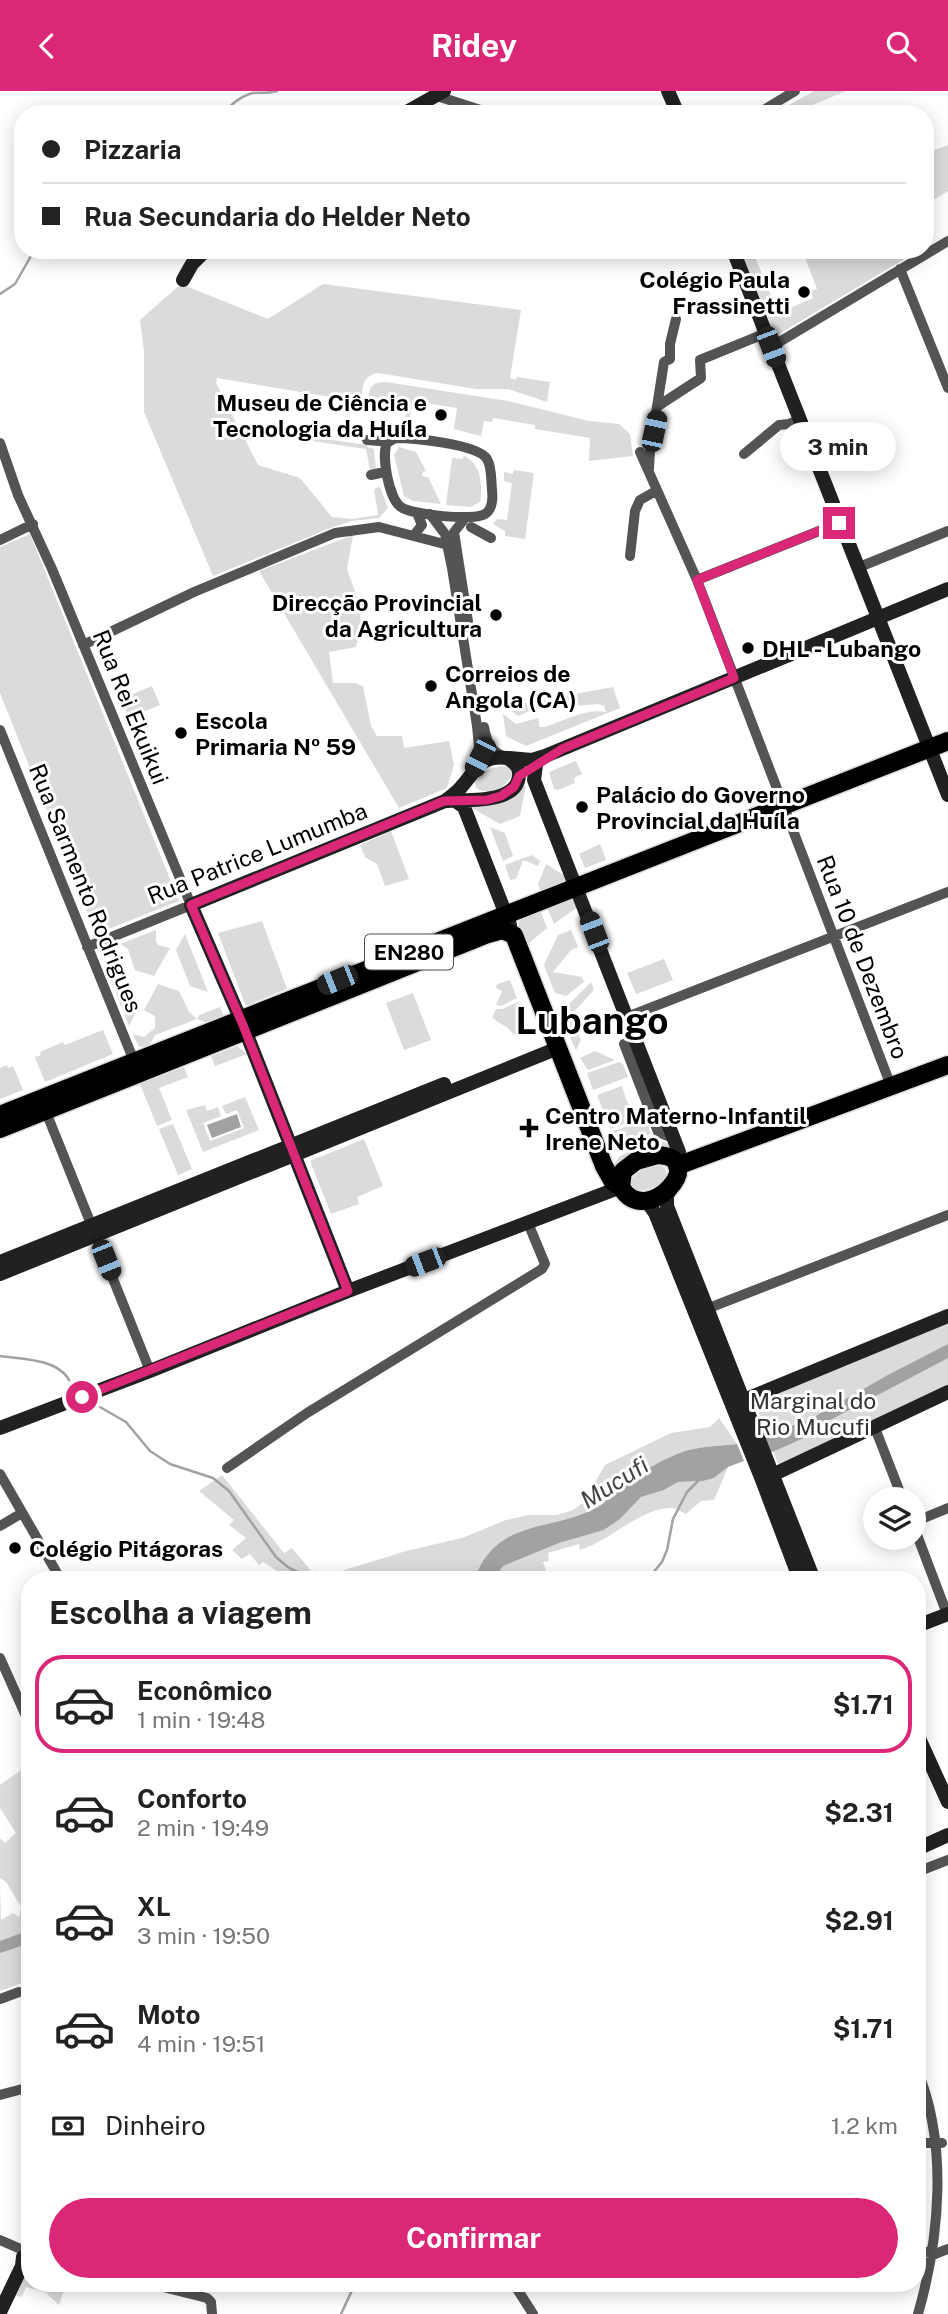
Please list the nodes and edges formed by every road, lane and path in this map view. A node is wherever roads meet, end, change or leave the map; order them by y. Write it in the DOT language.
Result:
graph roads {
  1 [pos="795,91"];
  2 [pos="440,93"];
  3 [pos="419,105"];
  4 [pos="470,105"];
  5 [pos="772,105"];
  6 [pos="197,259"];
  7 [pos="736,259"];
  8 [pos="917,259"];
  9 [pos="900,269"];
  10 [pos="183,281"];
  11 [pos="676,319"];
  12 [pos="765,333"];
  13 [pos="771,347"];
  14 [pos="948,355"];
  15 [pos="936,359"];
  16 [pos="948,388"];
  17 [pos="658,406"];
  18 [pos="799,420"];
  19 [pos="367,440"];
  20 [pos="380,441"];
  21 [pos="0,443"];
  22 [pos="640,452"];
  23 [pos="744,454"];
  24 [pos="649,476"];
  25 [pos="656,491"];
  26 [pos="417,513"];
  27 [pos="430,514"];
  28 [pos="469,522"];
  29 [pos="839,523"];
  30 [pos="33,524"];
  31 [pos="948,531"];
  32 [pos="414,535"];
  33 [pos="491,538"];
  34 [pos="0,540"];
  35 [pos="448,545"];
  36 [pos="630,556"];
  37 [pos="857,568"];
  38 [pos="697,580"];
  39 [pos="948,589"];
  40 [pos="877,619"];
  41 [pos="83,645"];
  42 [pos="734,678"];
  43 [pos="0,730"];
  44 [pos="948,741"];
  45 [pos="562,749"];
  46 [pos="929,749"];
  47 [pos="507,758"];
  48 [pos="470,774"];
  49 [pos="530,774"];
  50 [pos="948,795"];
  51 [pos="449,800"];
  52 [pos="481,800"];
  53 [pos="783,807"];
  54 [pos="578,888"];
  55 [pos="948,892"];
  56 [pos="191,905"];
  57 [pos="506,914"];
  58 [pos="514,935"];
  59 [pos="833,937"];
  60 [pos="87,947"];
  61 [pos="624,1010"];
  62 [pos="243,1025"];
  63 [pos="556,1044"];
  64 [pos="624,1044"];
  65 [pos="134,1061"];
  66 [pos="948,1065"];
  67 [pos="891,1086"];
  68 [pos="43,1105"];
  69 [pos="0,1115"];
  70 [pos="0,1129"];
  71 [pos="293,1150"];
  72 [pos="677,1166"];
  73 [pos="621,1187"];
  74 [pos="672,1187"];
  75 [pos="640,1199"];
  76 [pos="948,1215"];
  77 [pos="528,1223"];
  78 [pos="94,1230"];
  79 [pos="0,1262"];
  80 [pos="0,1274"];
  81 [pos="348,1291"];
  82 [pos="709,1308"];
  83 [pos="948,1316"];
  84 [pos="150,1371"];
  85 [pos="948,1392"];
  86 [pos="744,1400"];
  87 [pos="0,1428"];
  88 [pos="874,1428"];
  89 [pos="751,1434"];
  90 [pos="226,1468"];
  91 [pos="765,1471"];
  92 [pos="0,1474"];
  93 [pos="898,1487"];
  94 [pos="948,1509"];
  95 [pos="22,1513"];
  96 [pos="926,1519"];
  97 [pos="0,1526"];
  98 [pos="924,1550"];
  99 [pos="56,1571"];
  100 [pos="797,1571"];
  101 [pos="810,1571"];
  102 [pos="948,1614"];
  103 [pos="926,1623"];
  104 [pos="0,1658"];
  105 [pos="21,1705"];
  106 [pos="926,1754"];
  107 [pos="948,1802"];
  108 [pos="946,1838"];
  109 [pos="926,1846"];
  110 [pos="948,1860"];
  111 [pos="926,1869"];
  112 [pos="19,1991"];
  113 [pos="0,1999"];
  114 [pos="926,2088"];
  115 [pos="21,2089"];
  116 [pos="0,2095"];
  117 [pos="926,2143"];
  118 [pos="942,2143"];
  119 [pos="946,2170"];
  120 [pos="0,2240"];
  121 [pos="21,2249"];
  122 [pos="948,2249"];
  123 [pos="926,2252"];
  124 [pos="935,2254"];
  125 [pos="21,2257"];
  126 [pos="21,2268"];
  127 [pos="926,2286"];
  128 [pos="183,2292"];
  129 [pos="519,2292"];
  130 [pos="924,2292"];
  131 [pos="0,2293"];
  132 [pos="0,2312"];
  133 [pos="212,2314"];
  134 [pos="533,2314"];
  135 [pos="918,2314"];
  1 -- 5 [label="street"];
  2 -- 3 [label="street"];
  2 -- 4 [label="street"];
  6 -- 10 [label="street"];
  7 -- 12 [label="street"];
  8 -- 9 [label="street"];
  9 -- 13 [label="street"];
  9 -- 15 [label="street"];
  11 -- 17 [label="street"];
  12 -- 13 [label="street"];
  12 -- 17 [label="street"];
  13 -- 18 [label="street"];
  14 -- 15 [label="street"];
  15 -- 16 [label="street"];
  17 -- 24 [label="street"];
  18 -- 23 [label="street"];
  18 -- 29 [label="street"];
  19 -- 20 [label="street"];
  21 -- 30 [label="street, Rua Rei Ekuikui"];
  22 -- 24 [label="street, Rua 10 de Dezembro"];
  24 -- 25 [label="street, Rua 10 de Dezembro"];
  25 -- 36 [label="street"];
  25 -- 38 [label="street, Rua 10 de Dezembro"];
  26 -- 27 [label="street"];
  26 -- 28 [label="street"];
  26 -- 32 [label="street"];
  27 -- 28 [label="street"];
  27 -- 35 [label="street"];
  28 -- 33 [label="street"];
  28 -- 47 [label="street"];
  29 -- 37 [label="street"];
  29 -- 38 [label="street"];
  30 -- 34 [label="street"];
  30 -- 41 [label="street, Rua Rei Ekuikui"];
  31 -- 37 [label="street"];
  32 -- 35 [label="street"];
  32 -- 41 [label="street"];
  35 -- 48 [label="street"];
  37 -- 40 [label="street"];
  38 -- 42 [label="street, Rua 10 de Dezembro"];
  39 -- 40 [label="street"];
  40 -- 42 [label="street"];
  40 -- 46 [label="street"];
  41 -- 56 [label="street, Rua Rei Ekuikui"];
  42 -- 45 [label="street"];
  42 -- 53 [label="street, Rua 10 de Dezembro"];
  43 -- 60 [label="street, Rua Sarmento Rodrigues"];
  44 -- 46 [label="main road, EN280"];
  45 -- 47 [label="street"];
  45 -- 49 [label="street"];
  46 -- 50 [label="street"];
  46 -- 53 [label="main road, EN280"];
  47 -- 48 [label="street"];
  47 -- 49 [label="street"];
  48 -- 51 [label="street, Rua Patrice Lumumba"];
  48 -- 52 [label="street"];
  49 -- 52 [label="street, Rua Patrice Lumumba"];
  49 -- 54 [label="street"];
  51 -- 52 [label="street, Rua Patrice Lumumba"];
  51 -- 56 [label="street, Rua Patrice Lumumba"];
  51 -- 57 [label="street"];
  53 -- 54 [label="main road, EN280"];
  53 -- 59 [label="street, Rua 10 de Dezembro"];
  54 -- 57 [label="main road, EN280"];
  54 -- 61 [label="street"];
  55 -- 59 [label="street"];
  56 -- 60 [label="street, Rua Patrice Lumumba"];
  56 -- 62 [label="street"];
  57 -- 58 [label="street"];
  57 -- 62 [label="main road, EN280"];
  58 -- 62 [label="main road, EN280"];
  58 -- 63 [label="main road"];
  59 -- 61 [label="street"];
  59 -- 67 [label="street, Rua 10 de Dezembro"];
  60 -- 65 [label="street, Rua Sarmento Rodrigues"];
  61 -- 72 [label="street"];
  62 -- 65 [label="main road, EN280"];
  62 -- 68 [label="main road, EN280"];
  62 -- 71 [label="street"];
  63 -- 71 [label="street"];
  63 -- 73 [label="main road"];
  64 -- 64 [label="street"];
  65 -- 68 [label="main road, EN280"];
  66 -- 67 [label="main road"];
  67 -- 72 [label="main road"];
  68 -- 69 [label="main road, EN280"];
  68 -- 70 [label="main road, EN280"];
  68 -- 78 [label="street"];
  71 -- 78 [label="street"];
  71 -- 81 [label="street"];
  72 -- 73 [label="main road"];
  72 -- 74 [label="main road"];
  73 -- 75 [label="main road"];
  73 -- 77 [label="street"];
  74 -- 75 [label="main road"];
  74 -- 82 [label="street"];
  75 -- 89 [label="street"];
  76 -- 82 [label="street"];
  77 -- 81 [label="street"];
  77 -- 90 [label="street"];
  78 -- 79 [label="street"];
  78 -- 80 [label="street"];
  78 -- 84 [label="street"];
  81 -- 84 [label="street"];
  82 -- 86 [label="street"];
  83 -- 86 [label="street"];
  84 -- 87 [label="street"];
  85 -- 88 [label="street"];
  86 -- 89 [label="street"];
  88 -- 91 [label="street"];
  88 -- 93 [label="street"];
  89 -- 91 [label="street"];
  91 -- 100 [label="street"];
  91 -- 101 [label="street"];
  92 -- 95 [label="street"];
  94 -- 96 [label="street"];
  95 -- 97 [label="street"];
  95 -- 99 [label="street"];
  98 -- 102 [label="street"];
  102 -- 103 [label="street"];
  104 -- 105 [label="street"];
  106 -- 107 [label="street"];
  108 -- 109 [label="street"];
  110 -- 111 [label="street"];
  112 -- 113 [label="street"];
  114 -- 118 [label="street"];
  115 -- 116 [label="street"];
  117 -- 118 [label="street"];
  118 -- 119 [label="street"];
  119 -- 124 [label="street"];
  120 -- 121 [label="street"];
  122 -- 124 [label="street"];
  123 -- 124 [label="street"];
  124 -- 127 [label="street"];
  125 -- 131 [label="street"];
  126 -- 132 [label="street"];
  128 -- 133 [label="street"];
  129 -- 134 [label="street"];
  130 -- 135 [label="street"];
}
